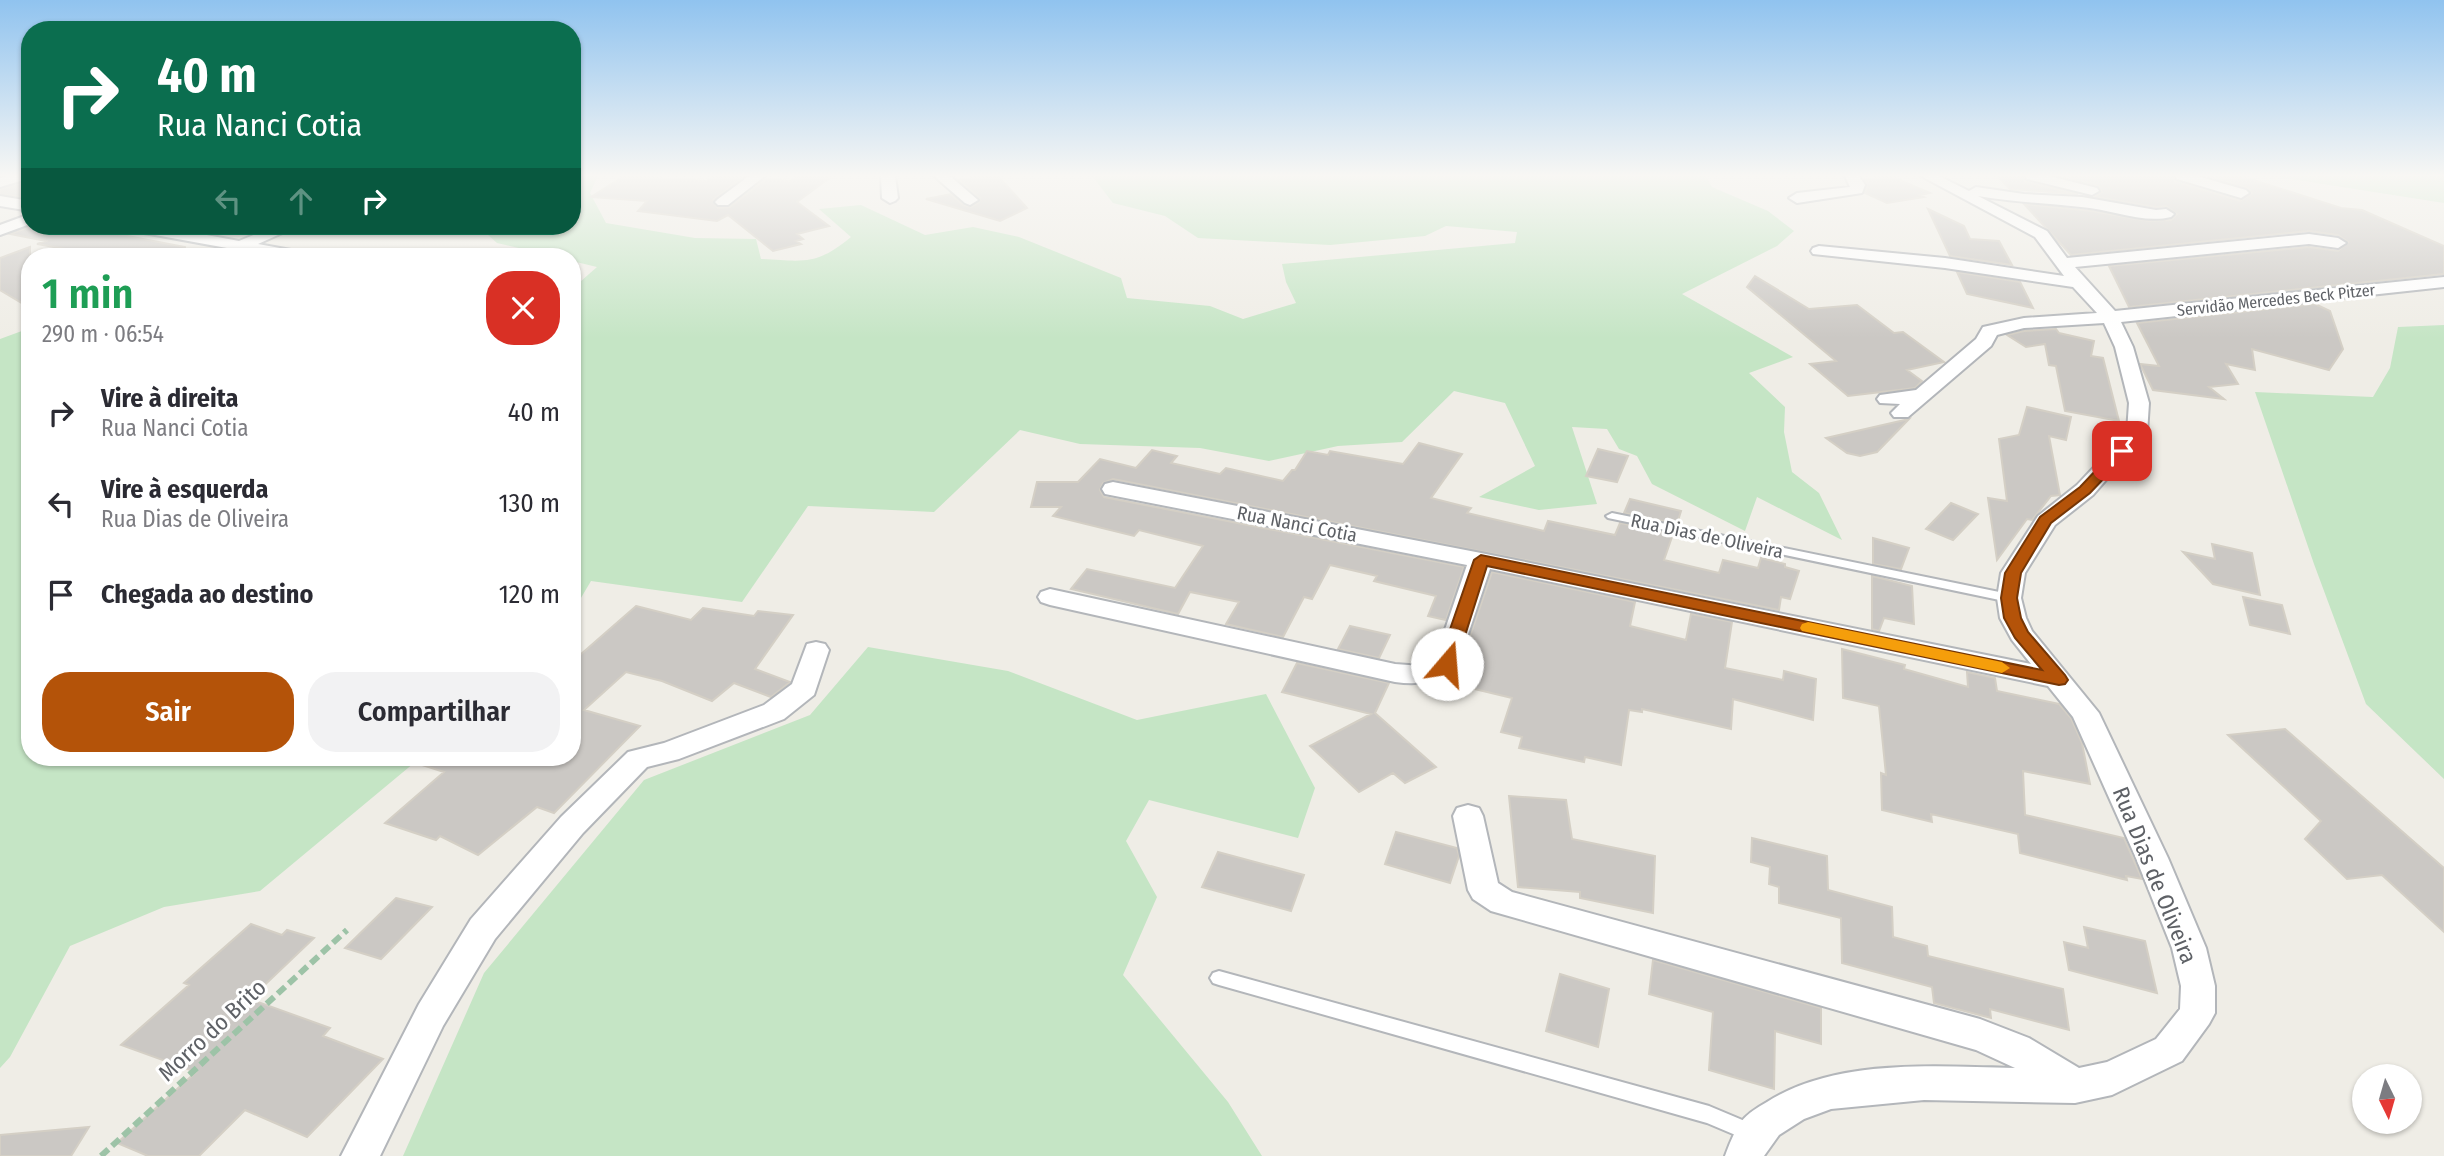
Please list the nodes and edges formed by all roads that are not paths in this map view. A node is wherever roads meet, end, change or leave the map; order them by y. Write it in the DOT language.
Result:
graph roads {
  1 [pos="2033,230"];
  2 [pos="182,235"];
  3 [pos="268,235"];
  4 [pos="2338,243"];
  5 [pos="241,246"];
  6 [pos="252,248"];
  7 [pos="1819,251"];
  8 [pos="2071,273"];
  9 [pos="2444,282"];
  10 [pos="2109,315"];
  11 [pos="1894,406"];
  12 [pos="1113,489"];
  13 [pos="1612,516"];
  14 [pos="1481,560"];
  15 [pos="1050,597"];
  16 [pos="2009,598"];
  17 [pos="816,650"];
  18 [pos="2059,680"];
  19 [pos="1468,816"];
  20 [pos="1219,978"];
  21 [pos="2075,1086"];
  22 [pos="1749,1145"];
  23 [pos="360,1156"];
  1 -- 8 [label="street"];
  2 -- 5 [label="street"];
  3 -- 5 [label="street"];
  4 -- 8 [label="street"];
  5 -- 6 [label="street"];
  7 -- 8 [label="street"];
  8 -- 10 [label="street"];
  9 -- 10 [label="street, Servidão Mercedes Beck Pitzer"];
  10 -- 11 [label="street, Servidão Mercedes Beck Pitzer"];
  10 -- 16 [label="street"];
  12 -- 14 [label="street, Rua Nanci Cotia"];
  13 -- 16 [label="lane, Rua Dias de Oliveira"];
  14 -- 15 [label="street"];
  14 -- 18 [label="street, Rua Nanci Cotia"];
  16 -- 18 [label="street, Rua Dias de Oliveira"];
  17 -- 23 [label="street"];
  18 -- 21 [label="street, Rua Dias de Oliveira"];
  19 -- 21 [label="street"];
  20 -- 22 [label="lane"];
  21 -- 22 [label="street, Rua Dias de Oliveira"];
}
